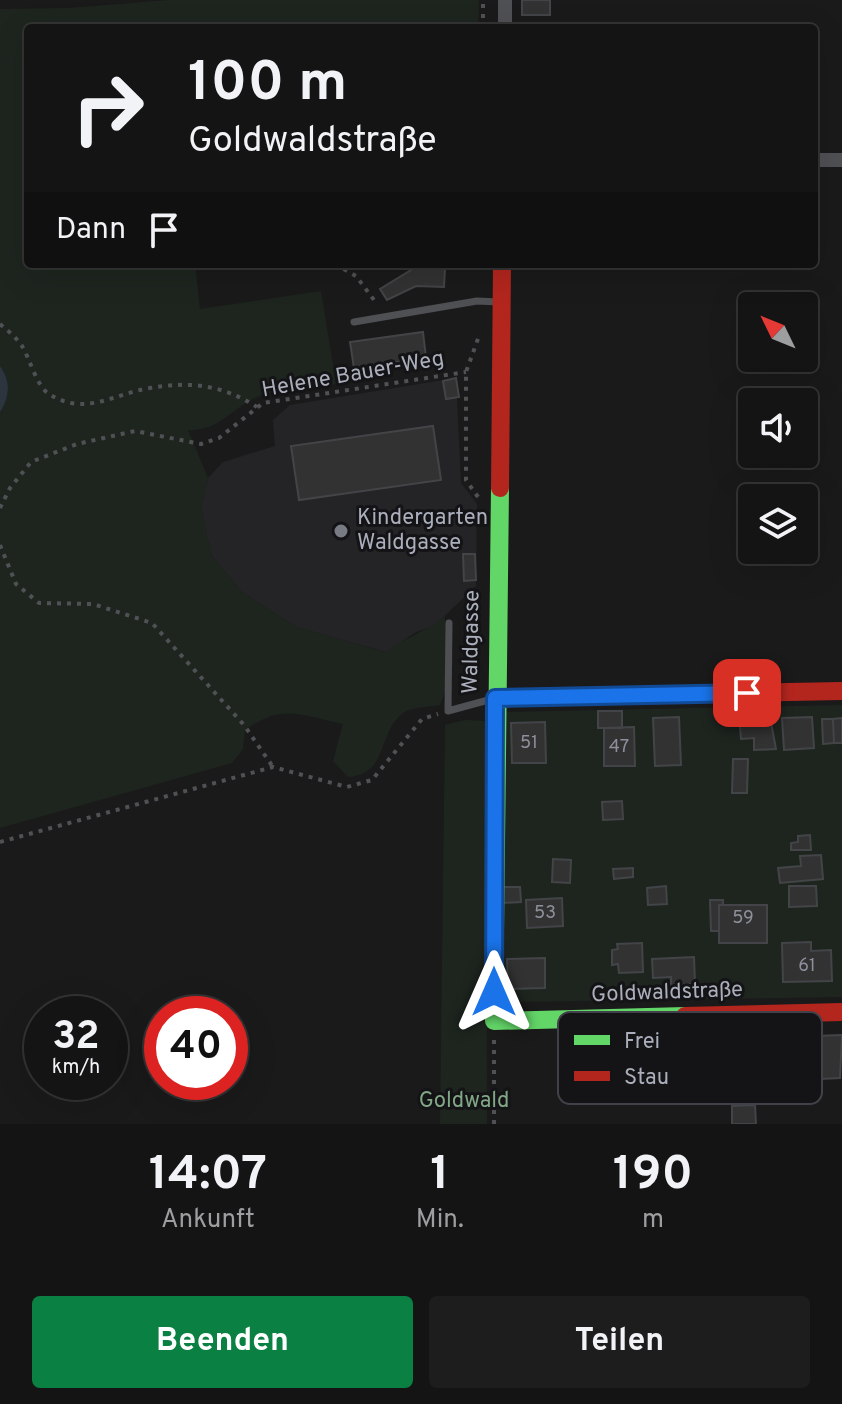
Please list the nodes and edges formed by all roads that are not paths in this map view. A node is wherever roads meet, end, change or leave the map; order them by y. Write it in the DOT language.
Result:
graph roads {
  1 [pos="505,0"];
  2 [pos="505,24"];
  3 [pos="818,160"];
  4 [pos="842,160"];
  5 [pos="501,268"];
  6 [pos="492,302"];
  7 [pos="354,322"];
  8 [pos="449,623"];
  9 [pos="842,691"];
  10 [pos="495,698"];
  11 [pos="842,1012"];
  12 [pos="822,1013"];
  13 [pos="558,1019"];
  14 [pos="494,1021"];
  1 -- 2 [label="street"];
  3 -- 4 [label="street"];
  5 -- 6 [label="street, Waldgasse"];
  6 -- 7 [label="lane"];
  6 -- 10 [label="street, Waldgasse"];
  8 -- 10 [label="lane"];
  9 -- 10 [label="street"];
  10 -- 14 [label="street, Waldgasse"];
  11 -- 12 [label="street, Goldwaldstraße"];
  13 -- 14 [label="street, Goldwaldstraße"];
}
